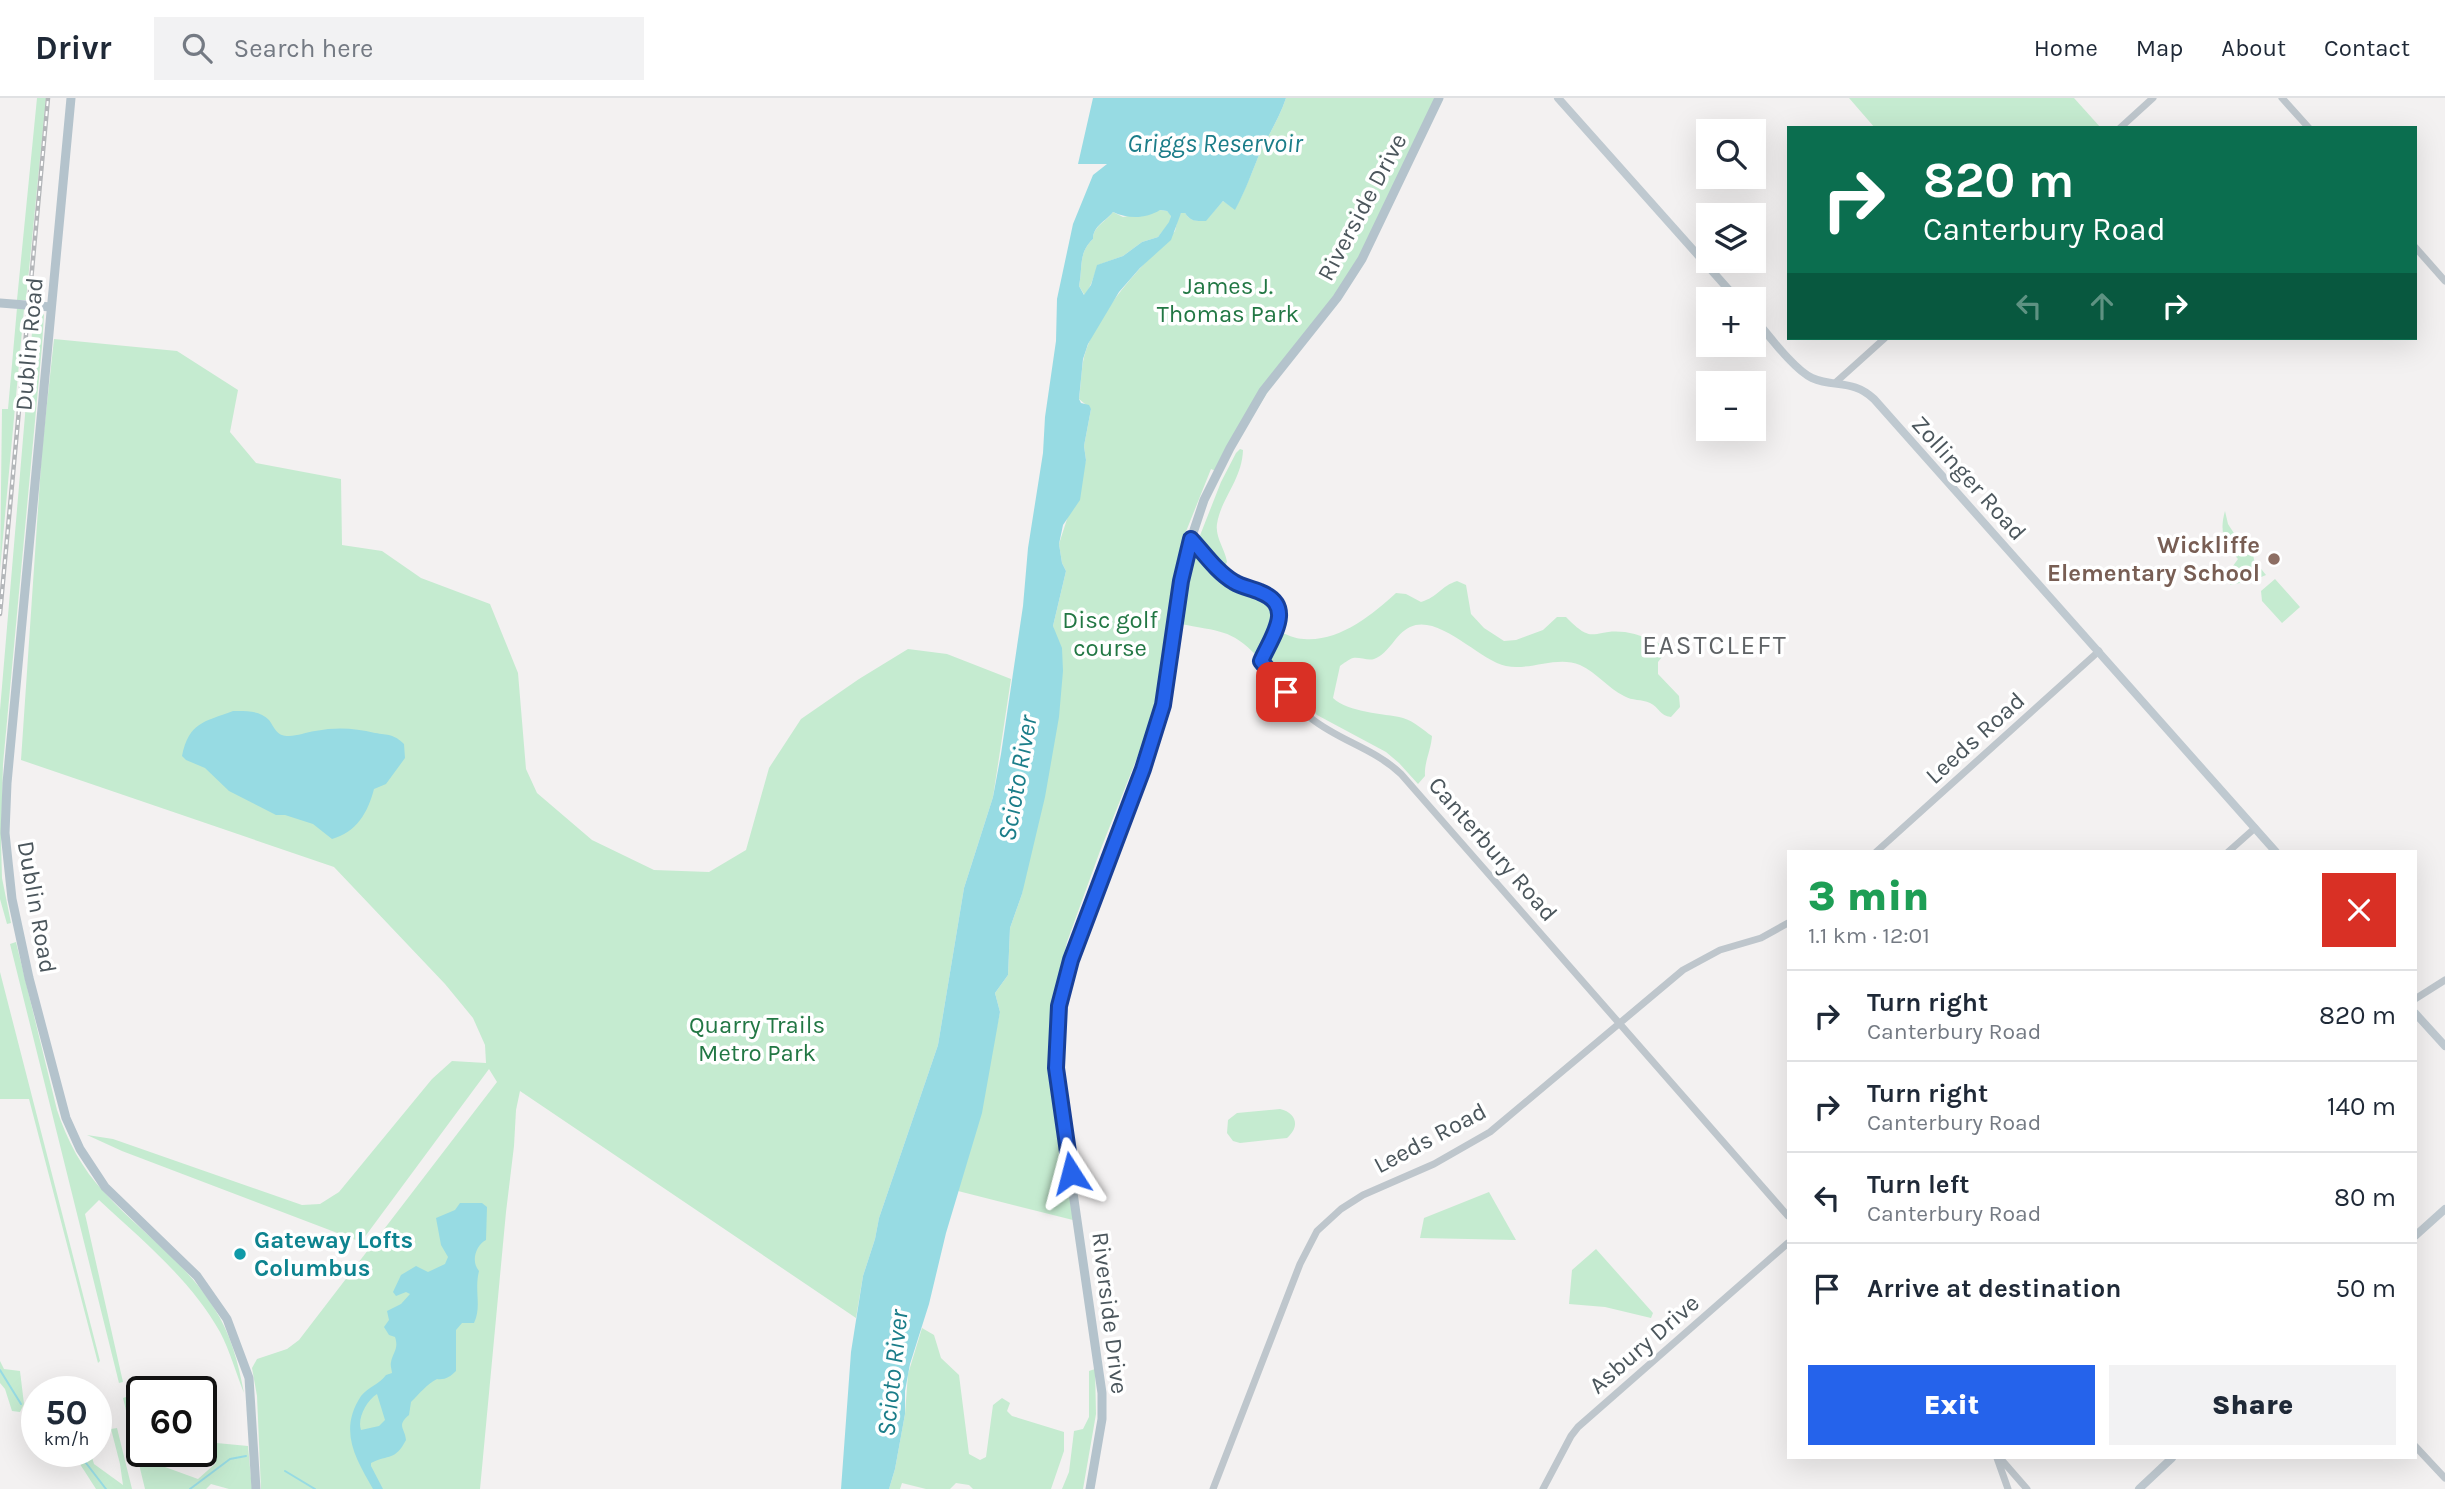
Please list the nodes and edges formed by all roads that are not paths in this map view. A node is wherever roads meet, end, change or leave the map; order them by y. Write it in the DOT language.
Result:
graph roads {
  1 [pos="71,98"];
  2 [pos="1439,98"];
  3 [pos="1558,98"];
  4 [pos="2153,98"];
  5 [pos="2282,98"];
  6 [pos="2122,126"];
  7 [pos="2307,126"];
  8 [pos="2417,249"];
  9 [pos="2445,281"];
  10 [pos="1726,287"];
  11 [pos="0,303"];
  12 [pos="51,307"];
  13 [pos="1766,332"];
  14 [pos="1883,340"];
  15 [pos="1835,383"];
  16 [pos="1191,539"];
  17 [pos="2099,651"];
  18 [pos="2255,828"];
  19 [pos="1878,850"];
  20 [pos="2230,850"];
  21 [pos="2274,850"];
  22 [pos="1787,924"];
  23 [pos="2445,980"];
  24 [pos="2417,998"];
  25 [pos="2417,1015"];
  26 [pos="1619,1023"];
  27 [pos="2445,1046"];
  28 [pos="2445,1209"];
  29 [pos="1787,1215"];
  30 [pos="2417,1234"];
  31 [pos="1787,1244"];
  32 [pos="2417,1448"];
  33 [pos="1998,1459"];
  34 [pos="1999,1459"];
  35 [pos="2171,1459"];
  36 [pos="2445,1478"];
  37 [pos="256,1489"];
  38 [pos="1090,1489"];
  39 [pos="1213,1489"];
  40 [pos="1543,1489"];
  41 [pos="2008,1489"];
  42 [pos="2027,1489"];
  43 [pos="2138,1489"];
  1 -- 12 [label="main road, Dublin Road"];
  2 -- 16 [label="main road, Riverside Drive"];
  3 -- 10 [label="main road"];
  4 -- 6 [label="street"];
  5 -- 7 [label="street"];
  8 -- 9 [label="street"];
  11 -- 12 [label="main road"];
  12 -- 37 [label="main road, Dublin Road"];
  13 -- 15 [label="main road, Zollinger Road"];
  14 -- 15 [label="street"];
  15 -- 17 [label="main road, Zollinger Road"];
  16 -- 26 [label="street, Canterbury Road"];
  16 -- 38 [label="main road, Riverside Drive"];
  17 -- 18 [label="main road, Zollinger Road"];
  17 -- 19 [label="street, Leeds Road"];
  18 -- 20 [label="street"];
  18 -- 21 [label="main road, Zollinger Road"];
  22 -- 26 [label="street, Leeds Road"];
  23 -- 24 [label="street"];
  25 -- 27 [label="main road"];
  26 -- 29 [label="street, Canterbury Road"];
  26 -- 39 [label="street, Leeds Road"];
  28 -- 30 [label="main road"];
  31 -- 40 [label="street, Asbury Drive"];
  32 -- 36 [label="street"];
  33 -- 41 [label="street"];
  34 -- 42 [label="street"];
  35 -- 43 [label="main road"];
}
